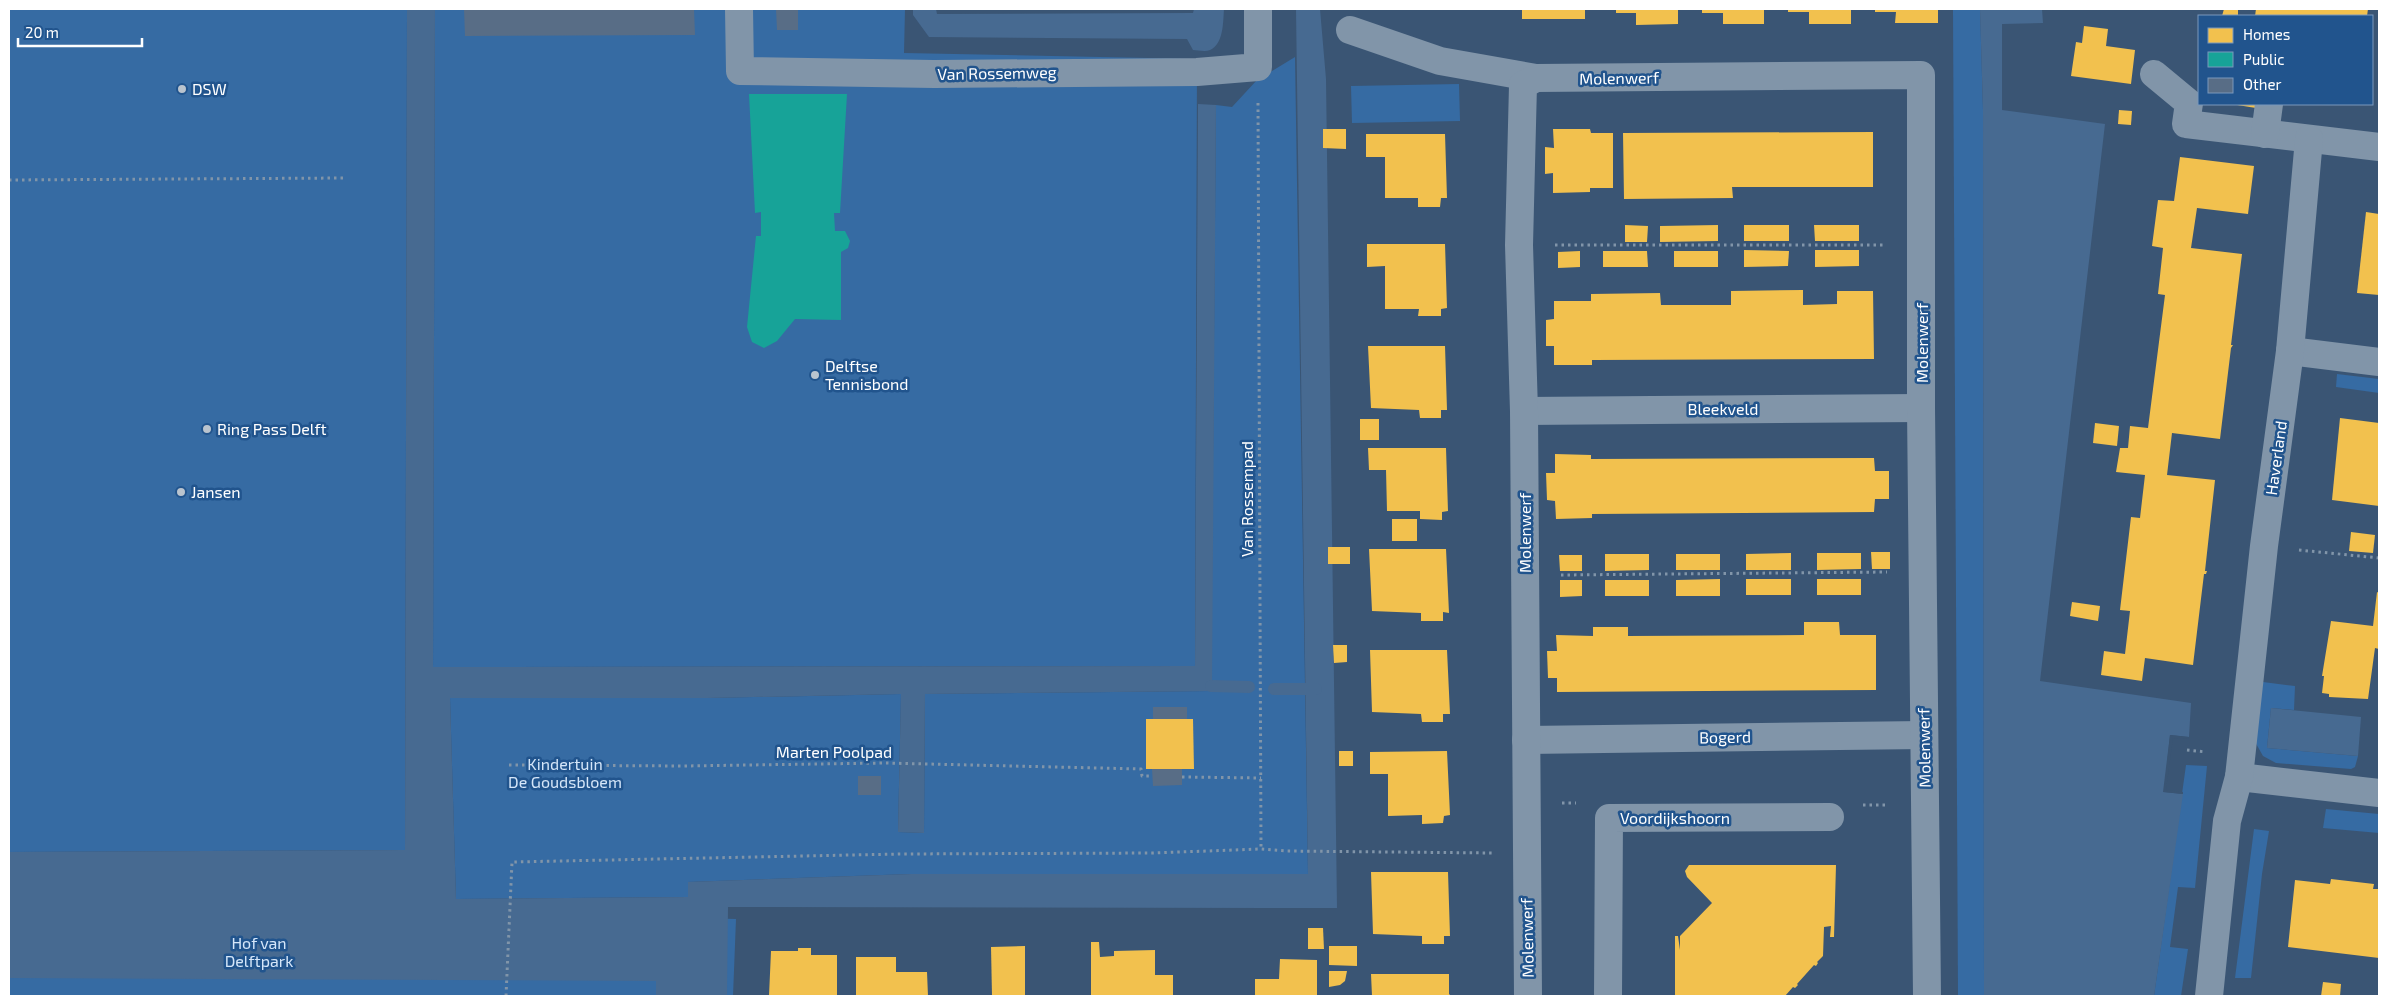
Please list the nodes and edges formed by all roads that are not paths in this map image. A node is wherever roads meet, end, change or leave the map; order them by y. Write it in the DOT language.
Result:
graph roads {
  1 [pos="739,9"];
  2 [pos="1258,9"];
  3 [pos="1350,30"];
  4 [pos="2154,74"];
  5 [pos="1536,78"];
  6 [pos="2269,105"];
  7 [pos="2265,134"];
  8 [pos="2309,139"];
  9 [pos="2379,147"];
  10 [pos="2290,351"];
  11 [pos="2379,362"];
  12 [pos="1921,408"];
  13 [pos="1524,411"];
  14 [pos="1924,735"];
  15 [pos="1526,740"];
  16 [pos="2239,777"];
  17 [pos="2379,793"];
  18 [pos="1830,817"];
  19 [pos="1528,996"];
  20 [pos="1608,996"];
  21 [pos="1927,996"];
  22 [pos="2209,996"];
  1 -- 2 [label="street, Van Rossemweg"];
  3 -- 5 [label="street, Molenwerf"];
  4 -- 7 [label="street"];
  5 -- 12 [label="street, Molenwerf"];
  5 -- 13 [label="street, Molenwerf"];
  6 -- 7 [label="street"];
  7 -- 8 [label="street"];
  8 -- 9 [label="street"];
  8 -- 10 [label="street, Haverland"];
  10 -- 11 [label="street"];
  10 -- 16 [label="street, Haverland"];
  12 -- 13 [label="street, Bleekveld"];
  12 -- 14 [label="street, Molenwerf"];
  13 -- 15 [label="street, Molenwerf"];
  14 -- 15 [label="street, Bogerd"];
  14 -- 21 [label="street, Molenwerf"];
  15 -- 19 [label="street, Molenwerf"];
  16 -- 17 [label="street"];
  16 -- 22 [label="street, Haverland"];
  18 -- 20 [label="street, Voordijkshoorn"];
}
